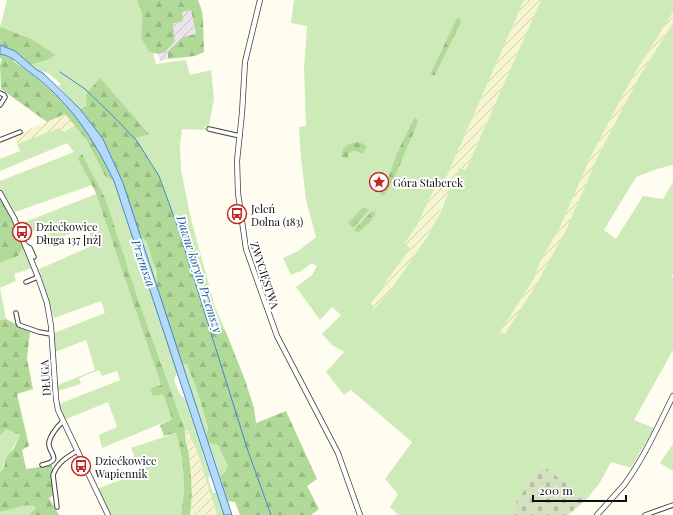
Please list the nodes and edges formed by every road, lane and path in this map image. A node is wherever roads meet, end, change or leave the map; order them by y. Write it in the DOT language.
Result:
graph roads {
  1 [pos="260,0"];
  2 [pos="0,93"];
  3 [pos="0,105"];
  4 [pos="209,129"];
  5 [pos="20,132"];
  6 [pos="240,136"];
  7 [pos="0,140"];
  8 [pos="0,193"];
  9 [pos="25,245"];
  10 [pos="34,257"];
  11 [pos="38,277"];
  12 [pos="26,282"];
  13 [pos="16,313"];
  14 [pos="51,334"];
  15 [pos="673,396"];
  16 [pos="63,421"];
  17 [pos="77,451"];
  18 [pos="42,465"];
  19 [pos="673,505"];
  20 [pos="57,506"];
  21 [pos="108,515"];
  22 [pos="360,515"];
  23 [pos="597,515"];
  24 [pos="645,515"];
  1 -- 6 [label="street, ZWYCIĘSTWA"];
  2 -- 3 [label="street"];
  4 -- 6 [label="street"];
  5 -- 7 [label="street"];
  6 -- 22 [label="street, ZWYCIĘSTWA"];
  8 -- 9 [label="street, DŁUGA"];
  9 -- 10 [label="street, DŁUGA"];
  9 -- 11 [label="street, DŁUGA"];
  11 -- 12 [label="street"];
  11 -- 14 [label="street, DŁUGA"];
  13 -- 14 [label="street"];
  14 -- 16 [label="street, DŁUGA"];
  15 -- 23 [label="street"];
  16 -- 17 [label="street, DŁUGA"];
  16 -- 18 [label="street"];
  17 -- 20 [label="street"];
  17 -- 21 [label="street, DŁUGA"];
  19 -- 24 [label="street"];
}
